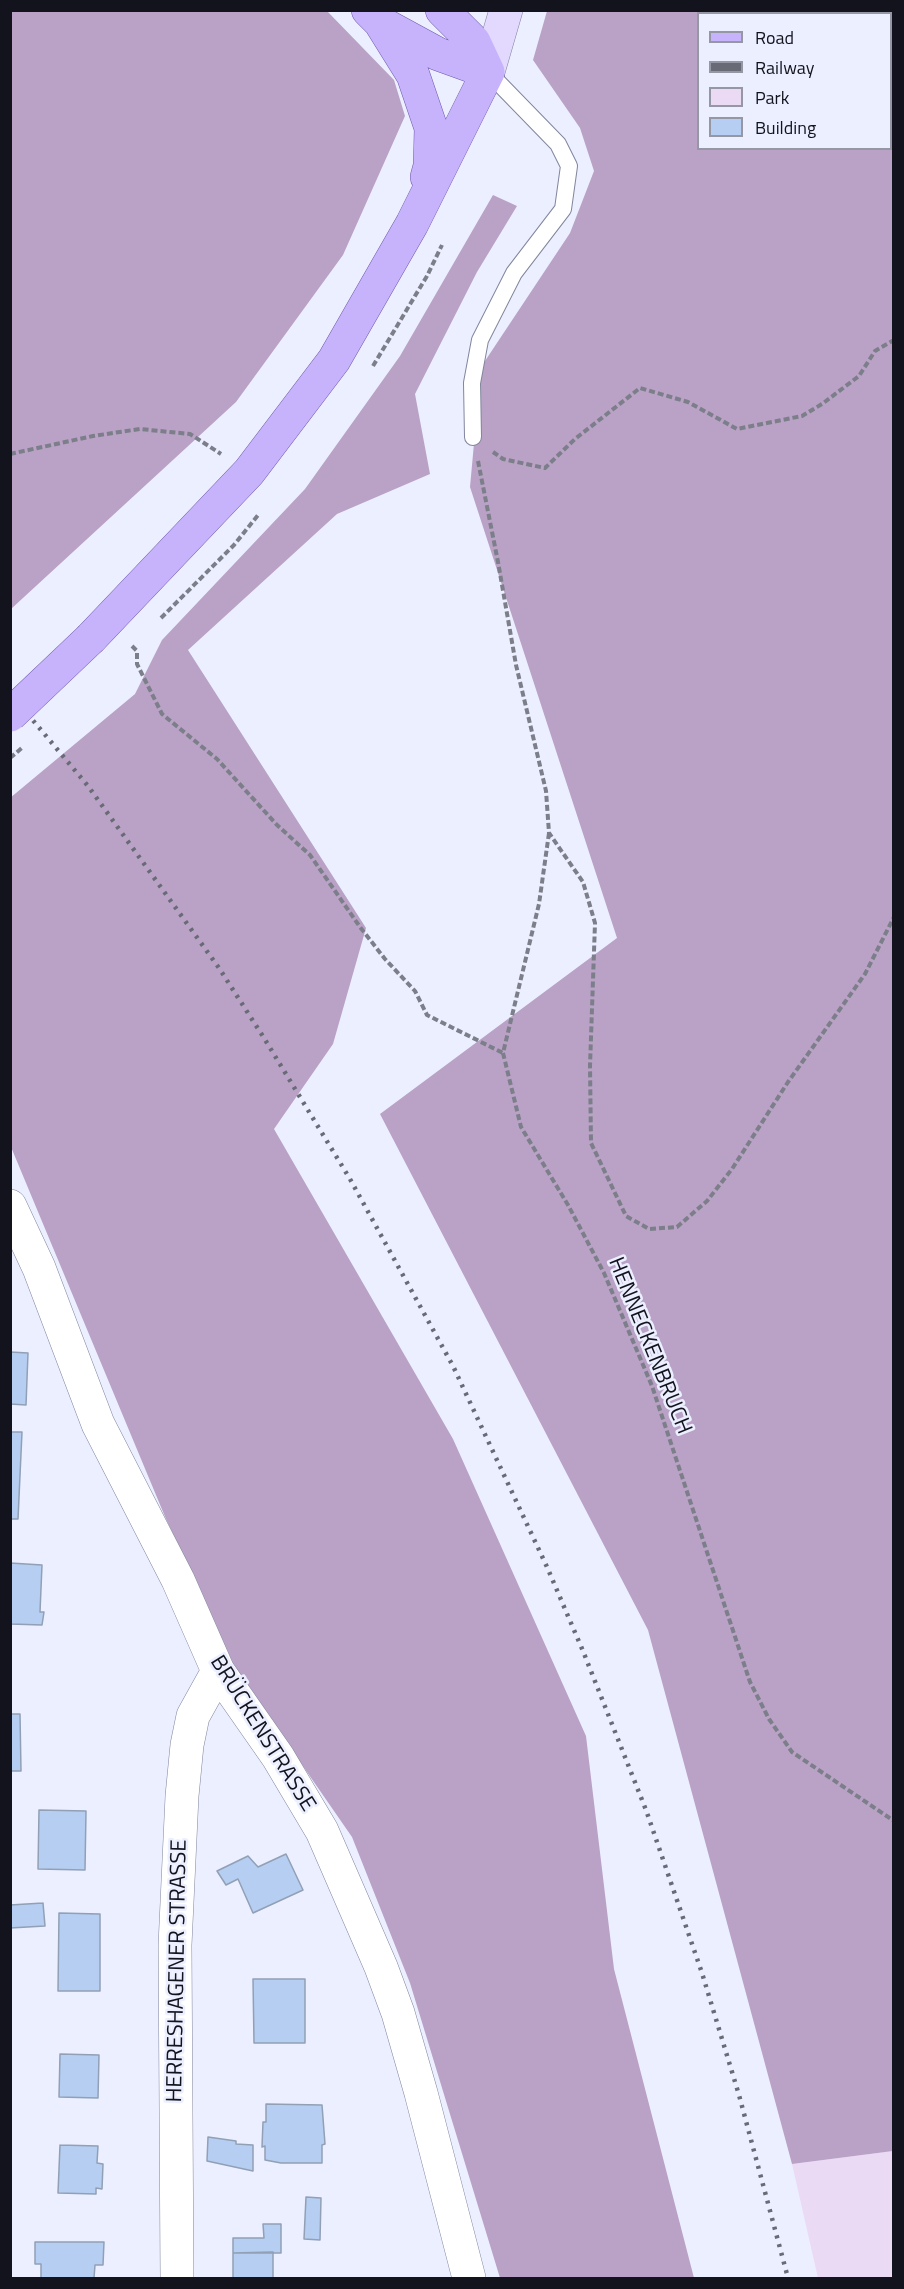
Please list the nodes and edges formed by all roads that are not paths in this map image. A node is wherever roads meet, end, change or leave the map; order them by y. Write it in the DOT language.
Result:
graph roads {
  1 [pos="442,10"];
  2 [pos="506,10"];
  3 [pos="374,16"];
  4 [pos="488,72"];
  5 [pos="412,224"];
  6 [pos="473,436"];
  7 [pos="10,715"];
  8 [pos="12,1220"];
  9 [pos="218,1671"];
  10 [pos="177,2278"];
  11 [pos="469,2278"];
  1 -- 4 [label="main road"];
  2 -- 4 [label="main road"];
  3 -- 4 [label="main road"];
  3 -- 5 [label="main road"];
  4 -- 5 [label="main road"];
  4 -- 6 [label="lane"];
  5 -- 7 [label="main road, bridge"];
  8 -- 9 [label="street, BRÜCKENSTRASSE"];
  9 -- 10 [label="street, HERRESHAGENER STRASSE"];
  9 -- 11 [label="street, BRÜCKENSTRASSE"];
}
